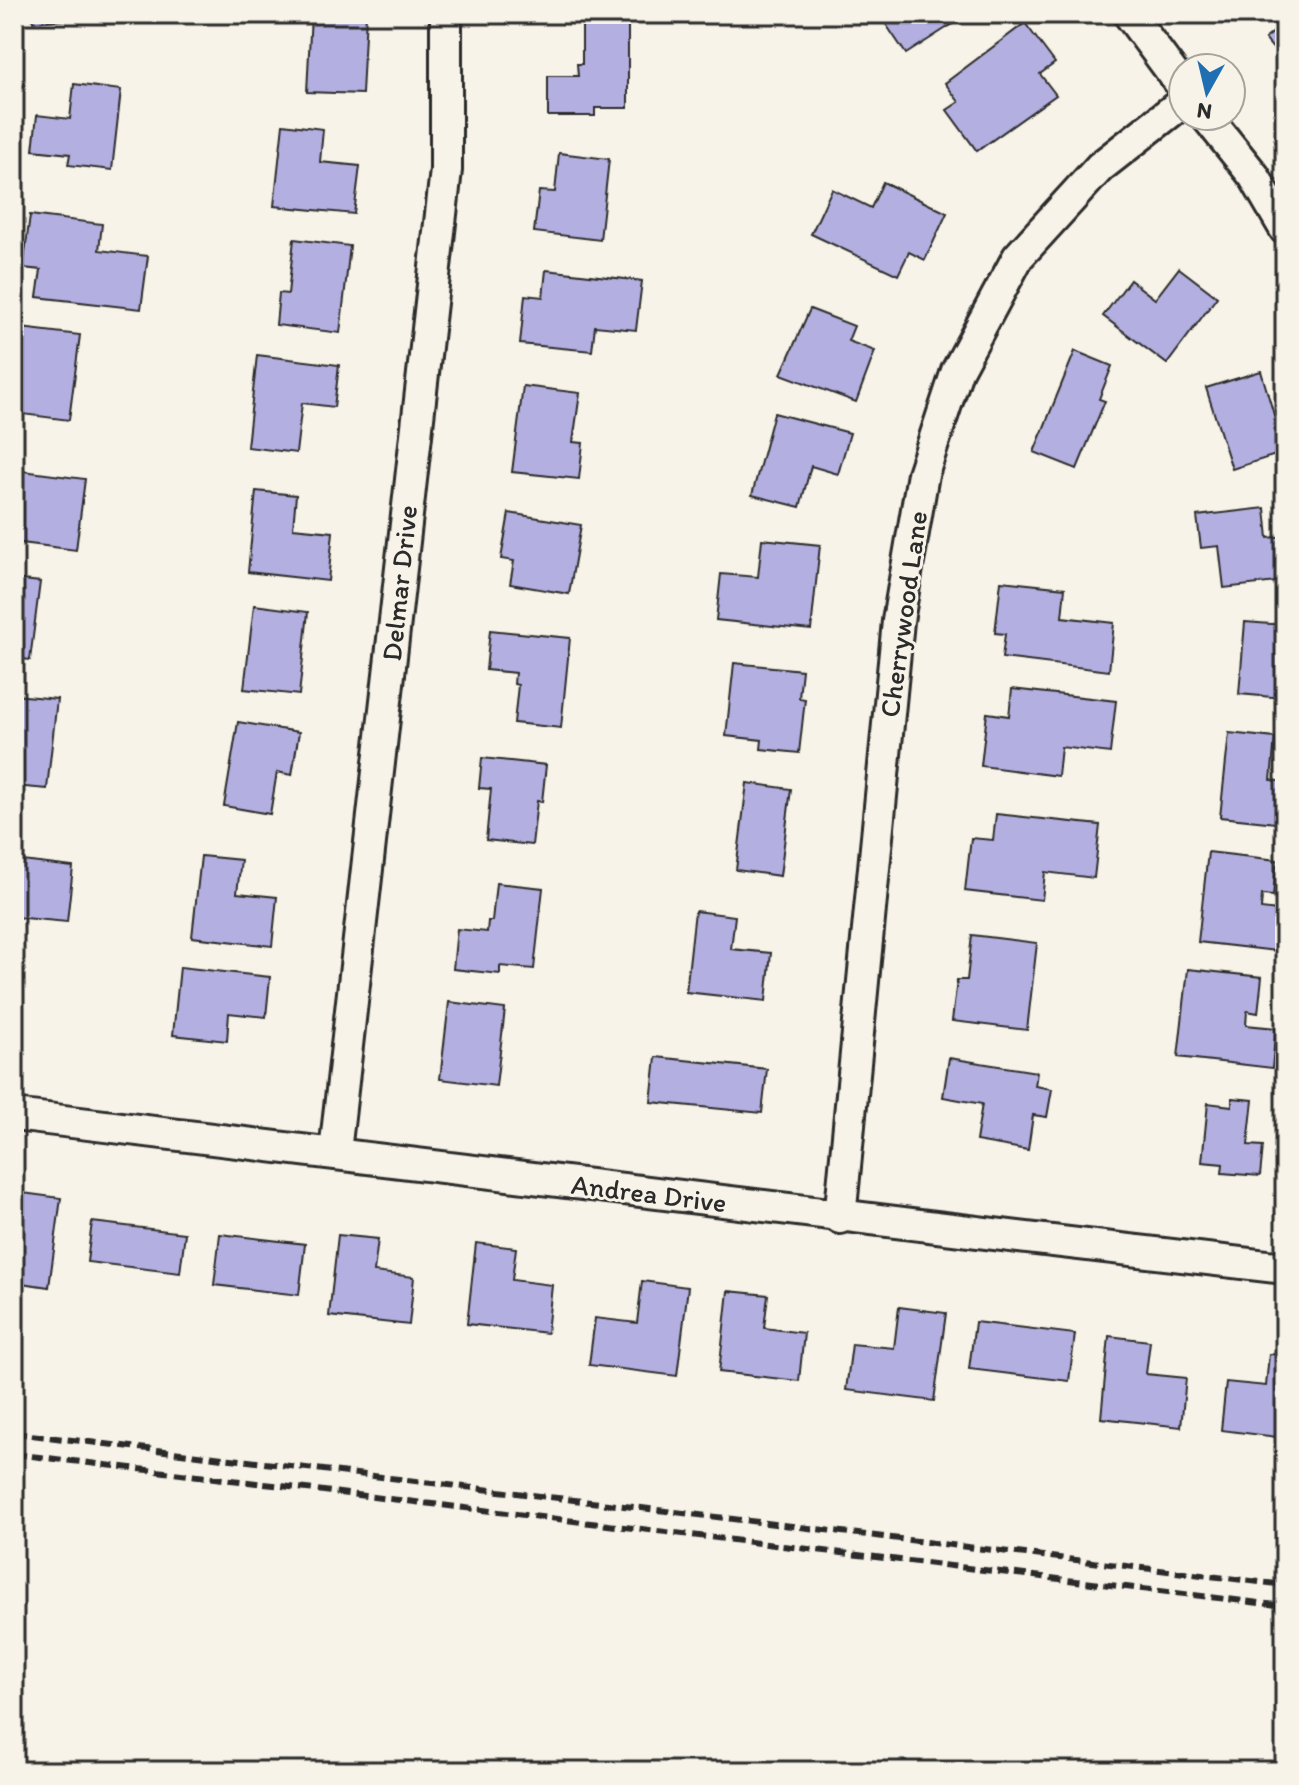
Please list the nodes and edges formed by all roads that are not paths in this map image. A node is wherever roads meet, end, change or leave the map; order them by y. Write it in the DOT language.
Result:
graph roads {
  1 [pos="446,14"];
  2 [pos="1129,14"];
  3 [pos="1167,65"];
  4 [pos="1167,115"];
  5 [pos="1219,132"];
  6 [pos="1285,229"];
  7 [pos="14,1115"];
  8 [pos="335,1152"];
  9 [pos="840,1218"];
  10 [pos="1285,1268"];
  1 -- 8 [label="street, Delmar Drive"];
  2 -- 3 [label="street"];
  4 -- 9 [label="street, Cherrywood Lane"];
  5 -- 6 [label="street"];
  7 -- 8 [label="street, Andrea Drive"];
  8 -- 9 [label="street, Andrea Drive"];
  9 -- 10 [label="street, Andrea Drive"];
}
